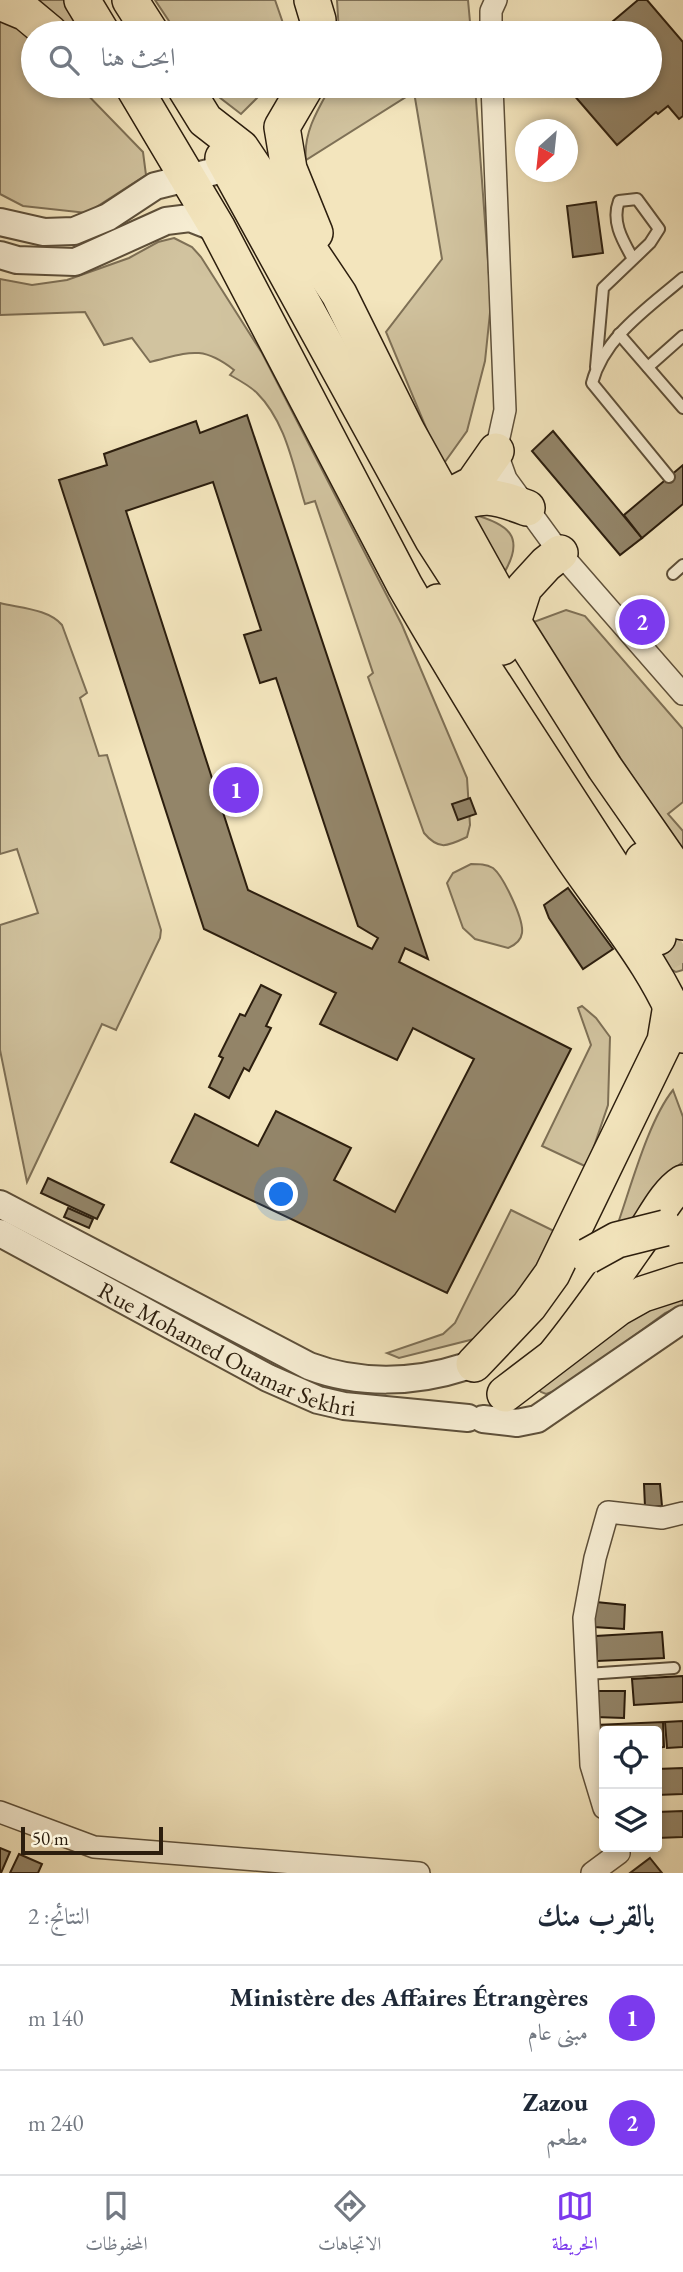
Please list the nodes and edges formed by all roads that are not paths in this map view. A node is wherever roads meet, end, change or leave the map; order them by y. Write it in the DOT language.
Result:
graph roads {
  1 [pos="82,0"];
  2 [pos="130,0"];
  3 [pos="312,0"];
  4 [pos="496,0"];
  5 [pos="0,2"];
  6 [pos="36,21"];
  7 [pos="95,21"];
  8 [pos="143,21"];
  9 [pos="318,21"];
  10 [pos="491,21"];
  11 [pos="117,98"];
  12 [pos="140,98"];
  13 [pos="191,98"];
  14 [pos="299,98"];
  15 [pos="492,98"];
  16 [pos="205,120"];
  17 [pos="228,168"];
  18 [pos="188,179"];
  19 [pos="0,222"];
  20 [pos="218,229"];
  21 [pos="0,255"];
  22 [pos="633,259"];
  23 [pos="683,278"];
  24 [pos="339,294"];
  25 [pos="619,334"];
  26 [pos="683,336"];
  27 [pos="596,367"];
  28 [pos="648,367"];
  29 [pos="683,389"];
  30 [pos="674,397"];
  31 [pos="358,402"];
  32 [pos="683,408"];
  33 [pos="496,451"];
  34 [pos="669,477"];
  35 [pos="446,503"];
  36 [pos="527,508"];
  37 [pos="560,553"];
  38 [pos="683,565"];
  39 [pos="673,574"];
  40 [pos="513,622"];
  41 [pos="683,694"];
  42 [pos="683,880"];
  43 [pos="671,974"];
  44 [pos="683,1056"];
  45 [pos="646,1081"];
  46 [pos="683,1183"];
  47 [pos="0,1204"];
  48 [pos="674,1228"];
  49 [pos="0,1233"];
  50 [pos="683,1281"];
  51 [pos="683,1312"];
  52 [pos="683,1319"];
  53 [pos="556,1354"];
  54 [pos="487,1384"];
  55 [pos="683,1513"];
  56 [pos="674,1668"];
  57 [pos="587,1674"];
  58 [pos="599,1791"];
  59 [pos="0,1812"];
  60 [pos="619,1852"];
  61 [pos="419,1873"];
  62 [pos="592,1873"];
  1 -- 7 [label="highway"];
  2 -- 8 [label="highway"];
  3 -- 9 [label="highway"];
  4 -- 10 [label="street"];
  5 -- 6 [label="highway"];
  11 -- 18 [label="highway"];
  12 -- 18 [label="highway"];
  13 -- 16 [label="highway"];
  14 -- 24 [label="highway"];
  15 -- 33 [label="street"];
  16 -- 17 [label="highway"];
  16 -- 24 [label="highway"];
  17 -- 18 [label="street"];
  17 -- 31 [label="highway"];
  18 -- 19 [label="street"];
  18 -- 20 [label="highway"];
  20 -- 21 [label="street"];
  20 -- 43 [label="highway"];
  22 -- 22 [label="lane"];
  22 -- 27 [label="lane"];
  23 -- 25 [label="lane"];
  24 -- 31 [label="highway"];
  24 -- 35 [label="highway"];
  25 -- 27 [label="lane"];
  25 -- 28 [label="lane"];
  26 -- 28 [label="lane"];
  27 -- 34 [label="lane"];
  28 -- 30 [label="lane"];
  29 -- 30 [label="lane"];
  30 -- 32 [label="lane"];
  31 -- 43 [label="highway"];
  33 -- 35 [label="highway"];
  33 -- 36 [label="street"];
  35 -- 36 [label="highway"];
  35 -- 40 [label="highway"];
  36 -- 37 [label="street"];
  37 -- 40 [label="highway"];
  37 -- 41 [label="street"];
  38 -- 39 [label="lane"];
  40 -- 42 [label="highway"];
  43 -- 45 [label="highway"];
  44 -- 45 [label="highway"];
  45 -- 54 [label="highway"];
  46 -- 53 [label="highway"];
  47 -- 54 [label="street"];
  48 -- 54 [label="highway, bridge"];
  49 -- 54 [label="street, Rue Mohamed Ouamar Sekhri"];
  50 -- 53 [label="highway"];
  51 -- 54 [label="street"];
  52 -- 54 [label="street"];
  53 -- 54 [label="highway"];
  55 -- 57 [label="street"];
  56 -- 57 [label="lane"];
  57 -- 58 [label="street"];
  59 -- 61 [label="street"];
  60 -- 62 [label="street"];
}
